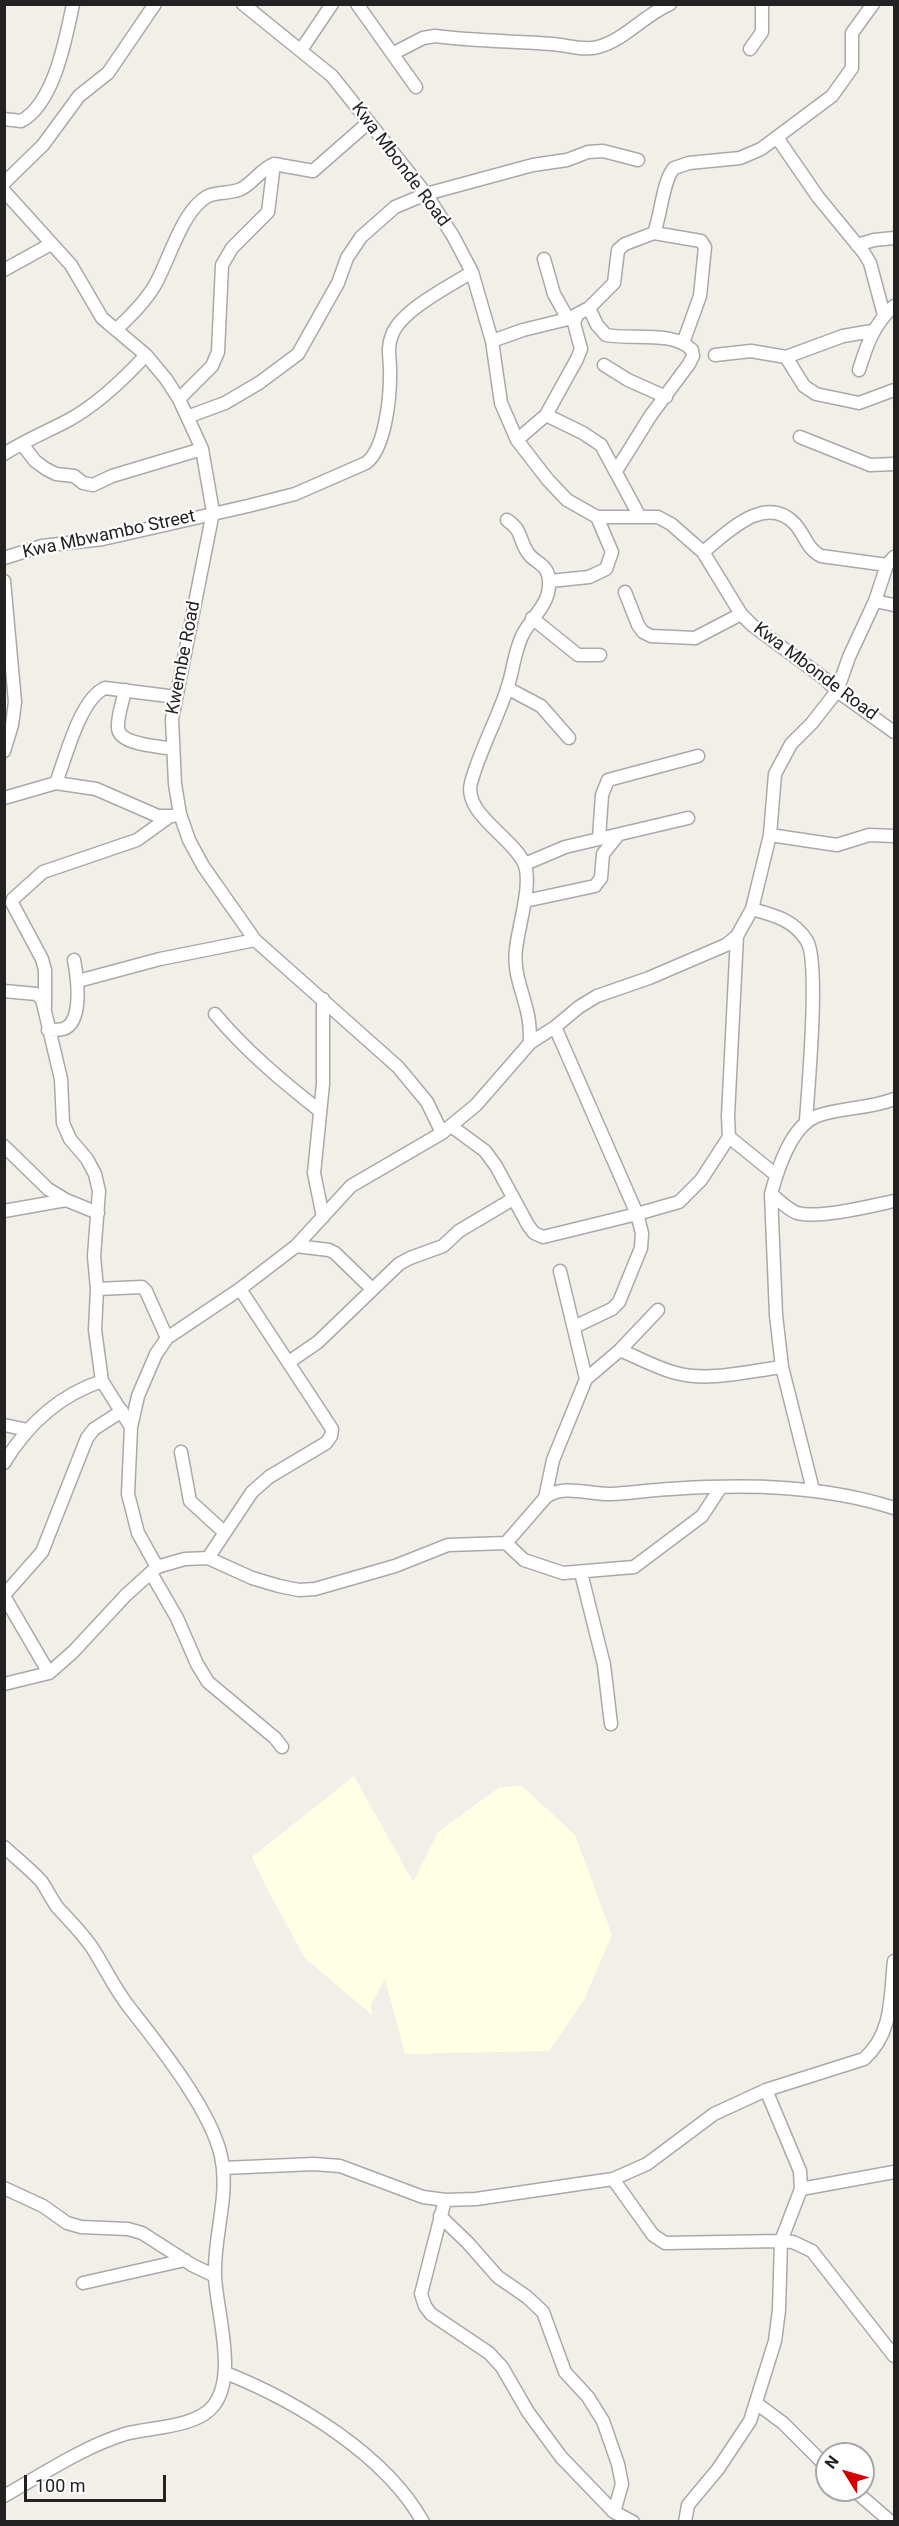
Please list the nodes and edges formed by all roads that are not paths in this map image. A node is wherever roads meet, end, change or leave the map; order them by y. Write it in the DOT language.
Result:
graph roads {
  1 [pos="73,4"];
  2 [pos="155,4"];
  3 [pos="243,4"];
  4 [pos="332,4"];
  5 [pos="357,4"];
  6 [pos="670,4"];
  7 [pos="762,4"];
  8 [pos="873,4"];
  9 [pos="750,49"];
  10 [pos="301,50"];
  11 [pos="394,53"];
  12 [pos="417,87"];
  13 [pos="4,119"];
  14 [pos="369,122"];
  15 [pos="778,139"];
  16 [pos="638,160"];
  17 [pos="274,164"];
  18 [pos="4,183"];
  19 [pos="4,191"];
  20 [pos="426,194"];
  21 [pos="654,233"];
  22 [pos="894,238"];
  23 [pos="51,243"];
  24 [pos="857,245"];
  25 [pos="544,259"];
  26 [pos="4,270"];
  27 [pos="472,272"];
  28 [pos="894,306"];
  29 [pos="589,308"];
  30 [pos="884,315"];
  31 [pos="572,317"];
  32 [pos="116,330"];
  33 [pos="872,331"];
  34 [pos="492,341"];
  35 [pos="682,343"];
  36 [pos="146,355"];
  37 [pos="716,355"];
  38 [pos="786,357"];
  39 [pos="604,365"];
  40 [pos="859,370"];
  41 [pos="894,390"];
  42 [pos="666,397"];
  43 [pos="179,399"];
  44 [pos="546,415"];
  45 [pos="187,417"];
  46 [pos="800,437"];
  47 [pos="518,440"];
  48 [pos="22,444"];
  49 [pos="202,449"];
  50 [pos="4,454"];
  51 [pos="894,464"];
  52 [pos="616,471"];
  53 [pos="213,512"];
  54 [pos="597,517"];
  55 [pos="640,517"];
  56 [pos="507,520"];
  57 [pos="703,552"];
  58 [pos="4,558"];
  59 [pos="891,561"];
  60 [pos="4,581"];
  61 [pos="550,581"];
  62 [pos="625,592"];
  63 [pos="875,601"];
  64 [pos="894,604"];
  65 [pos="741,614"];
  66 [pos="532,618"];
  67 [pos="600,655"];
  68 [pos="507,688"];
  69 [pos="125,690"];
  70 [pos="837,691"];
  71 [pos="176,697"];
  72 [pos="894,732"];
  73 [pos="569,738"];
  74 [pos="173,749"];
  75 [pos="4,751"];
  76 [pos="698,756"];
  77 [pos="56,783"];
  78 [pos="4,798"];
  79 [pos="175,815"];
  80 [pos="688,818"];
  81 [pos="618,835"];
  82 [pos="770,835"];
  83 [pos="894,836"];
  84 [pos="599,838"];
  85 [pos="525,864"];
  86 [pos="525,901"];
  87 [pos="752,909"];
  88 [pos="737,936"];
  89 [pos="255,940"];
  90 [pos="74,960"];
  91 [pos="78,981"];
  92 [pos="4,991"];
  93 [pos="323,999"];
  94 [pos="45,1009"];
  95 [pos="215,1014"];
  96 [pos="555,1027"];
  97 [pos="48,1030"];
  98 [pos="530,1043"];
  99 [pos="894,1099"];
  100 [pos="320,1111"];
  101 [pos="806,1122"];
  102 [pos="447,1130"];
  103 [pos="729,1137"];
  104 [pos="4,1146"];
  105 [pos="776,1175"];
  106 [pos="771,1194"];
  107 [pos="513,1199"];
  108 [pos="66,1200"];
  109 [pos="894,1201"];
  110 [pos="4,1210"];
  111 [pos="98,1213"];
  112 [pos="638,1214"];
  113 [pos="323,1217"];
  114 [pos="296,1246"];
  115 [pos="560,1271"];
  116 [pos="371,1288"];
  117 [pos="97,1289"];
  118 [pos="240,1289"];
  119 [pos="658,1310"];
  120 [pos="574,1327"];
  121 [pos="167,1338"];
  122 [pos="621,1350"];
  123 [pos="289,1362"];
  124 [pos="782,1367"];
  125 [pos="586,1378"];
  126 [pos="102,1381"];
  127 [pos="122,1411"];
  128 [pos="4,1425"];
  129 [pos="131,1426"];
  130 [pos="28,1430"];
  131 [pos="181,1452"];
  132 [pos="4,1463"];
  133 [pos="722,1487"];
  134 [pos="813,1490"];
  135 [pos="545,1498"];
  136 [pos="894,1508"];
  137 [pos="224,1532"];
  138 [pos="506,1543"];
  139 [pos="208,1558"];
  140 [pos="154,1570"];
  141 [pos="581,1573"];
  142 [pos="4,1596"];
  143 [pos="49,1673"];
  144 [pos="4,1684"];
  145 [pos="611,1724"];
  146 [pos="282,1747"];
  147 [pos="4,1847"];
  148 [pos="894,1961"];
  149 [pos="889,2035"];
  150 [pos="766,2090"];
  151 [pos="223,2168"];
  152 [pos="894,2172"];
  153 [pos="613,2179"];
  154 [pos="4,2188"];
  155 [pos="801,2189"];
  156 [pos="445,2200"];
  157 [pos="440,2216"];
  158 [pos="781,2241"];
  159 [pos="185,2260"];
  160 [pos="215,2276"];
  161 [pos="83,2283"];
  162 [pos="894,2356"];
  163 [pos="225,2373"];
  164 [pos="756,2403"];
  165 [pos="815,2455"];
  166 [pos="4,2496"];
  167 [pos="868,2502"];
  168 [pos="614,2512"];
  169 [pos="423,2522"];
  170 [pos="633,2522"];
  171 [pos="685,2522"];
  172 [pos="891,2522"];
  1 -- 13 [label="street"];
  2 -- 18 [label="street"];
  3 -- 10 [label="street, Kwa Mbonde Road"];
  4 -- 10 [label="street"];
  5 -- 11 [label="street"];
  6 -- 11 [label="street"];
  7 -- 9 [label="street"];
  8 -- 15 [label="street"];
  10 -- 14 [label="street, Kwa Mbonde Road"];
  11 -- 12 [label="street"];
  14 -- 17 [label="street"];
  14 -- 20 [label="street, Kwa Mbonde Road"];
  15 -- 21 [label="street"];
  15 -- 24 [label="street"];
  16 -- 20 [label="street"];
  17 -- 32 [label="street"];
  17 -- 43 [label="street"];
  19 -- 23 [label="street, Kwembe Road"];
  20 -- 27 [label="street, Kwa Mbonde Road"];
  20 -- 45 [label="street"];
  21 -- 29 [label="street"];
  21 -- 35 [label="street"];
  22 -- 24 [label="street"];
  23 -- 26 [label="street"];
  23 -- 32 [label="street, Kwembe Road"];
  24 -- 30 [label="street"];
  25 -- 31 [label="street"];
  27 -- 34 [label="street, Kwa Mbonde Road"];
  27 -- 53 [label="street, Kwa Mbwambo Street"];
  28 -- 30 [label="street"];
  29 -- 31 [label="street"];
  29 -- 35 [label="street"];
  30 -- 33 [label="street"];
  31 -- 34 [label="street"];
  31 -- 44 [label="street"];
  32 -- 36 [label="street, Kwembe Road"];
  33 -- 38 [label="street"];
  33 -- 40 [label="street"];
  34 -- 47 [label="street, Kwa Mbonde Road"];
  35 -- 42 [label="street"];
  36 -- 43 [label="street, Kwembe Road"];
  36 -- 48 [label="street"];
  37 -- 38 [label="street"];
  38 -- 41 [label="street"];
  39 -- 42 [label="street"];
  42 -- 52 [label="street"];
  43 -- 45 [label="street, Kwembe Road"];
  44 -- 47 [label="street"];
  44 -- 52 [label="street"];
  45 -- 49 [label="street, Kwembe Road"];
  46 -- 51 [label="street"];
  47 -- 54 [label="street, Kwa Mbonde Road"];
  48 -- 49 [label="street"];
  48 -- 50 [label="street"];
  49 -- 53 [label="street, Kwembe Road"];
  52 -- 55 [label="street"];
  53 -- 58 [label="street, Kwa Mbwambo Street"];
  53 -- 71 [label="street, Kwembe Road"];
  54 -- 55 [label="street, Kwa Mbonde Road"];
  54 -- 61 [label="street"];
  55 -- 57 [label="street, Kwa Mbonde Road"];
  56 -- 61 [label="street"];
  57 -- 59 [label="street"];
  57 -- 65 [label="street, Kwa Mbonde Road"];
  59 -- 63 [label="street"];
  60 -- 75 [label="street"];
  61 -- 66 [label="street"];
  62 -- 65 [label="street"];
  63 -- 64 [label="street"];
  63 -- 70 [label="street"];
  65 -- 70 [label="street, Kwa Mbonde Road"];
  66 -- 67 [label="street"];
  66 -- 68 [label="street"];
  68 -- 73 [label="street"];
  68 -- 85 [label="street"];
  69 -- 71 [label="street"];
  69 -- 74 [label="street"];
  69 -- 77 [label="street"];
  70 -- 72 [label="street, Kwa Mbonde Road"];
  70 -- 82 [label="street"];
  71 -- 74 [label="street, Kwembe Road"];
  74 -- 79 [label="street, Kwembe Road"];
  76 -- 84 [label="street"];
  77 -- 78 [label="street"];
  77 -- 79 [label="street"];
  79 -- 89 [label="street, Kwembe Road"];
  79 -- 94 [label="street"];
  80 -- 81 [label="street"];
  81 -- 84 [label="street"];
  81 -- 86 [label="street"];
  82 -- 83 [label="street"];
  82 -- 87 [label="street"];
  84 -- 85 [label="street"];
  85 -- 86 [label="street"];
  86 -- 98 [label="street"];
  87 -- 88 [label="street"];
  87 -- 101 [label="street"];
  88 -- 96 [label="street"];
  88 -- 103 [label="street"];
  89 -- 91 [label="street"];
  89 -- 93 [label="street, Kwembe Road"];
  90 -- 91 [label="street"];
  91 -- 97 [label="street"];
  92 -- 94 [label="street"];
  93 -- 100 [label="street"];
  93 -- 102 [label="street, Kwembe Road"];
  94 -- 97 [label="street"];
  95 -- 100 [label="street"];
  96 -- 98 [label="street"];
  96 -- 112 [label="street"];
  97 -- 111 [label="street"];
  98 -- 102 [label="street"];
  99 -- 101 [label="street"];
  100 -- 113 [label="street"];
  101 -- 105 [label="street"];
  102 -- 107 [label="street"];
  102 -- 113 [label="street"];
  103 -- 105 [label="street"];
  103 -- 112 [label="street"];
  104 -- 108 [label="street"];
  105 -- 106 [label="street"];
  106 -- 109 [label="street"];
  106 -- 124 [label="street"];
  107 -- 112 [label="street"];
  107 -- 116 [label="street"];
  108 -- 110 [label="street"];
  108 -- 111 [label="street"];
  111 -- 117 [label="street"];
  112 -- 120 [label="street"];
  113 -- 114 [label="street"];
  114 -- 116 [label="street"];
  114 -- 118 [label="street"];
  115 -- 120 [label="street"];
  116 -- 123 [label="street"];
  117 -- 121 [label="street"];
  117 -- 126 [label="street"];
  118 -- 121 [label="street"];
  118 -- 123 [label="street"];
  119 -- 122 [label="street"];
  120 -- 125 [label="street"];
  121 -- 129 [label="street"];
  122 -- 124 [label="street"];
  122 -- 125 [label="street"];
  123 -- 137 [label="street"];
  124 -- 134 [label="street"];
  125 -- 135 [label="street"];
  126 -- 127 [label="street"];
  126 -- 130 [label="street"];
  127 -- 129 [label="street"];
  127 -- 142 [label="street"];
  128 -- 130 [label="street"];
  129 -- 140 [label="street"];
  130 -- 132 [label="street"];
  131 -- 137 [label="street"];
  133 -- 134 [label="street"];
  133 -- 135 [label="street"];
  133 -- 141 [label="street"];
  134 -- 136 [label="street"];
  135 -- 138 [label="street"];
  137 -- 139 [label="street"];
  138 -- 139 [label="street"];
  138 -- 141 [label="street"];
  139 -- 140 [label="street"];
  140 -- 143 [label="street"];
  140 -- 146 [label="street"];
  141 -- 145 [label="street"];
  142 -- 143 [label="street"];
  143 -- 144 [label="street"];
  147 -- 151 [label="street"];
  148 -- 149 [label="street"];
  149 -- 150 [label="street"];
  150 -- 153 [label="street"];
  150 -- 155 [label="street"];
  151 -- 156 [label="street"];
  151 -- 160 [label="street"];
  152 -- 155 [label="street"];
  153 -- 156 [label="street"];
  153 -- 158 [label="street"];
  154 -- 159 [label="street"];
  155 -- 158 [label="street"];
  156 -- 157 [label="street"];
  157 -- 168 [label="street"];
  157 -- 168 [label="street"];
  158 -- 162 [label="street"];
  158 -- 164 [label="street"];
  159 -- 160 [label="street"];
  159 -- 161 [label="street"];
  160 -- 163 [label="street"];
  163 -- 166 [label="street"];
  163 -- 169 [label="street"];
  164 -- 165 [label="street"];
  164 -- 171 [label="street"];
  167 -- 172 [label="street"];
  168 -- 170 [label="street"];
}
